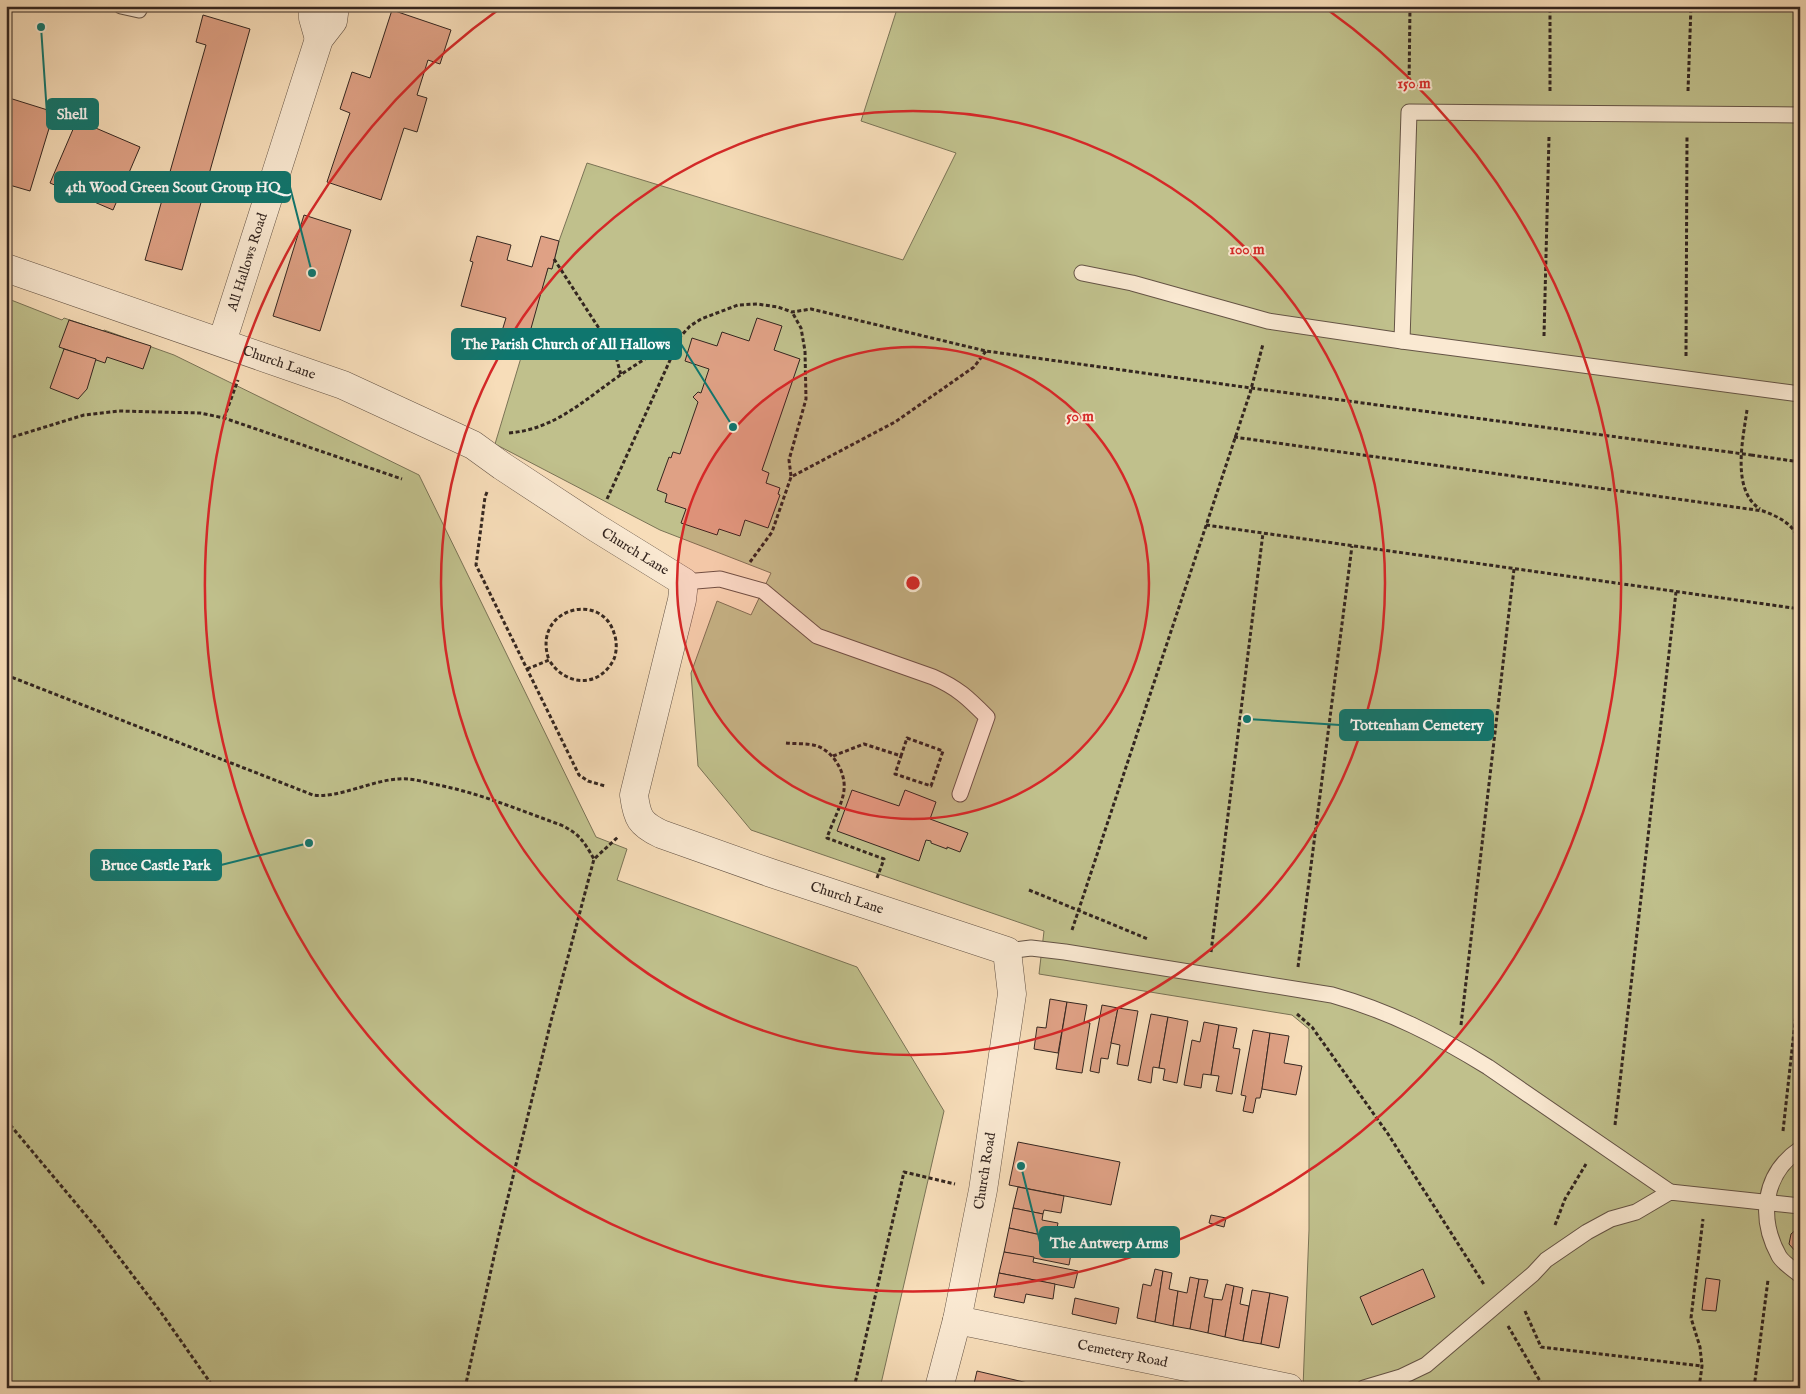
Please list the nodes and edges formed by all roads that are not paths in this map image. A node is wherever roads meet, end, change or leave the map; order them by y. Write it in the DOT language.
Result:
graph roads {
  1 [pos="121,6"];
  2 [pos="141,6"];
  3 [pos="313,6"];
  4 [pos="335,6"];
  5 [pos="319,40"];
  6 [pos="1800,116"];
  7 [pos="6,268"];
  8 [pos="1082,273"];
  9 [pos="1402,341"];
  10 [pos="222,342"];
  11 [pos="1800,394"];
  12 [pos="684,582"];
  13 [pos="960,794"];
  14 [pos="1007,951"];
  15 [pos="1795,1152"];
  16 [pos="1670,1192"];
  17 [pos="1766,1202"];
  18 [pos="1800,1206"];
  19 [pos="1800,1275"];
  20 [pos="956,1320"];
  21 [pos="939,1388"];
  22 [pos="1289,1388"];
  23 [pos="1364,1388"];
  1 -- 2 [label="lane"];
  3 -- 5 [label="street"];
  4 -- 5 [label="street, All Hallows Road"];
  5 -- 10 [label="street, All Hallows Road"];
  6 -- 9 [label="lane"];
  7 -- 10 [label="street, Church Lane"];
  8 -- 9 [label="lane"];
  9 -- 11 [label="lane"];
  10 -- 12 [label="street, Church Lane"];
  12 -- 13 [label="lane"];
  12 -- 14 [label="street, Church Lane"];
  14 -- 16 [label="lane"];
  14 -- 20 [label="street, Church Road"];
  15 -- 17 [label="lane"];
  16 -- 17 [label="lane"];
  16 -- 23 [label="lane"];
  17 -- 18 [label="lane"];
  17 -- 19 [label="lane"];
  20 -- 21 [label="street, Church Road"];
  20 -- 22 [label="street, Cemetery Road"];
}
